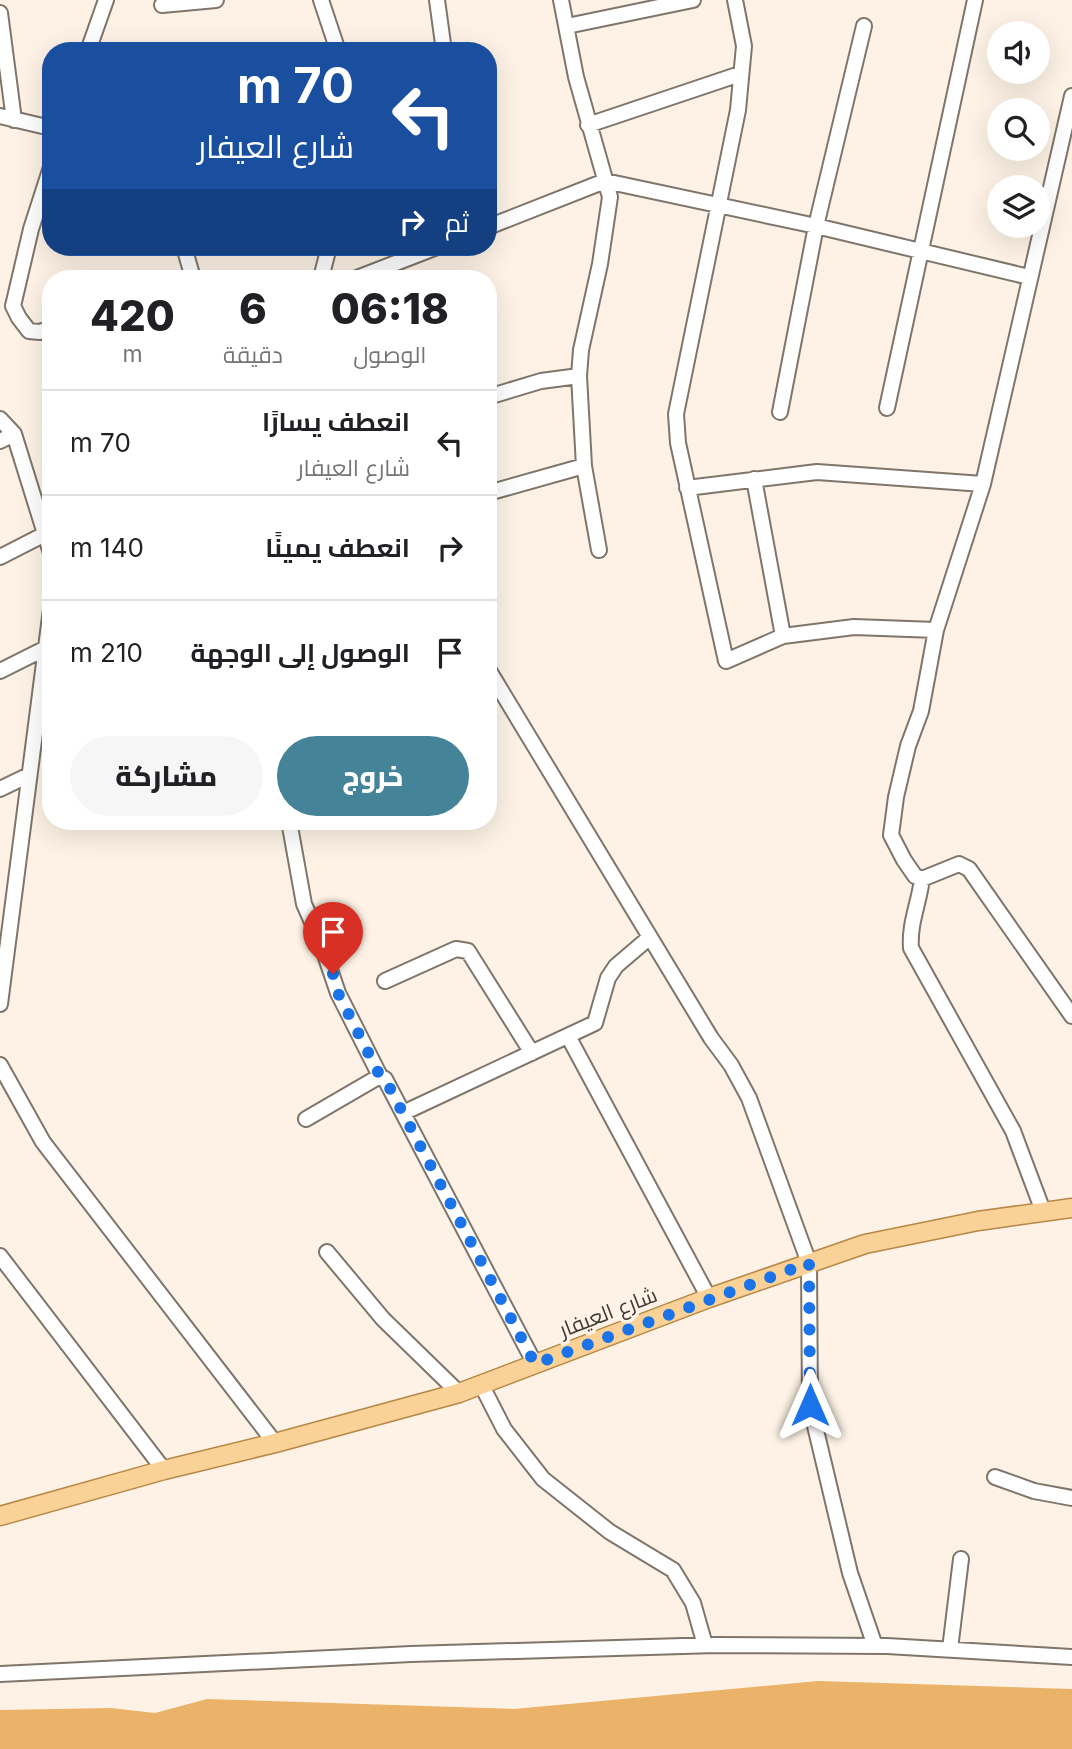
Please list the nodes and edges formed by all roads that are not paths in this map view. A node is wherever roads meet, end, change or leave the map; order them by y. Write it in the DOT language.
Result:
graph roads {
  1 [pos="106,0"];
  2 [pos="216,0"];
  3 [pos="321,0"];
  4 [pos="437,0"];
  5 [pos="561,0"];
  6 [pos="694,0"];
  7 [pos="736,0"];
  8 [pos="975,0"];
  9 [pos="162,5"];
  10 [pos="0,13"];
  11 [pos="567,26"];
  12 [pos="864,26"];
  13 [pos="91,42"];
  14 [pos="335,42"];
  15 [pos="443,42"];
  16 [pos="740,74"];
  17 [pos="1072,96"];
  18 [pos="7,118"];
  19 [pos="588,125"];
  20 [pos="42,126"];
  21 [pos="605,181"];
  22 [pos="42,195"];
  23 [pos="720,206"];
  24 [pos="497,223"];
  25 [pos="816,226"];
  26 [pos="919,252"];
  27 [pos="414,256"];
  28 [pos="378,270"];
  29 [pos="1029,277"];
  30 [pos="42,331"];
  31 [pos="579,376"];
  32 [pos="497,394"];
  33 [pos="887,408"];
  34 [pos="780,412"];
  35 [pos="0,419"];
  36 [pos="14,434"];
  37 [pos="0,441"];
  38 [pos="584,466"];
  39 [pos="754,479"];
  40 [pos="983,484"];
  41 [pos="687,488"];
  42 [pos="497,490"];
  43 [pos="42,524"];
  44 [pos="42,536"];
  45 [pos="599,550"];
  46 [pos="0,557"];
  47 [pos="936,630"];
  48 [pos="783,636"];
  49 [pos="42,650"];
  50 [pos="0,671"];
  51 [pos="42,678"];
  52 [pos="497,684"];
  53 [pos="29,775"];
  54 [pos="0,789"];
  55 [pos="291,830"];
  56 [pos="922,880"];
  57 [pos="15,900"];
  58 [pos="0,907"];
  59 [pos="650,937"];
  60 [pos="385,981"];
  61 [pos="0,1004"];
  62 [pos="1072,1016"];
  63 [pos="568,1036"];
  64 [pos="532,1053"];
  65 [pos="0,1065"];
  66 [pos="380,1076"];
  67 [pos="404,1113"];
  68 [pos="306,1119"];
  69 [pos="1072,1208"];
  70 [pos="1042,1211"];
  71 [pos="327,1252"];
  72 [pos="0,1256"];
  73 [pos="809,1263"];
  74 [pos="709,1298"];
  75 [pos="535,1364"];
  76 [pos="481,1384"];
  77 [pos="459,1393"];
  78 [pos="275,1443"];
  79 [pos="164,1469"];
  80 [pos="995,1477"];
  81 [pos="1072,1498"];
  82 [pos="0,1516"];
  83 [pos="961,1559"];
  84 [pos="705,1646"];
  85 [pos="875,1646"];
  86 [pos="950,1649"];
  87 [pos="1072,1657"];
  88 [pos="0,1674"];
  1 -- 13 [label="street"];
  2 -- 9 [label="street"];
  3 -- 14 [label="street"];
  4 -- 15 [label="street"];
  5 -- 11 [label="street"];
  6 -- 11 [label="street"];
  7 -- 16 [label="street"];
  8 -- 26 [label="street"];
  10 -- 18 [label="street"];
  11 -- 19 [label="street"];
  12 -- 25 [label="street"];
  16 -- 19 [label="street"];
  16 -- 23 [label="street"];
  17 -- 29 [label="street"];
  18 -- 20 [label="street"];
  19 -- 21 [label="street"];
  21 -- 23 [label="street"];
  21 -- 24 [label="street"];
  21 -- 31 [label="street"];
  22 -- 30 [label="street"];
  23 -- 25 [label="street"];
  23 -- 41 [label="street"];
  25 -- 26 [label="street"];
  25 -- 34 [label="street"];
  26 -- 29 [label="street"];
  26 -- 33 [label="street"];
  27 -- 28 [label="street"];
  29 -- 40 [label="street"];
  31 -- 32 [label="street"];
  31 -- 38 [label="street"];
  35 -- 36 [label="street"];
  36 -- 37 [label="street"];
  36 -- 43 [label="street"];
  38 -- 42 [label="street"];
  38 -- 45 [label="street"];
  39 -- 40 [label="street"];
  39 -- 41 [label="street"];
  39 -- 48 [label="street"];
  40 -- 47 [label="street"];
  41 -- 48 [label="street"];
  44 -- 46 [label="street"];
  47 -- 48 [label="street"];
  47 -- 56 [label="street"];
  49 -- 50 [label="street"];
  51 -- 53 [label="street"];
  52 -- 59 [label="street"];
  53 -- 54 [label="street"];
  53 -- 57 [label="street"];
  55 -- 66 [label="street"];
  56 -- 62 [label="street"];
  56 -- 70 [label="street"];
  57 -- 58 [label="street"];
  57 -- 61 [label="street"];
  59 -- 63 [label="street"];
  59 -- 73 [label="street"];
  60 -- 64 [label="street"];
  63 -- 64 [label="street"];
  63 -- 74 [label="street"];
  64 -- 67 [label="street"];
  65 -- 78 [label="street"];
  66 -- 67 [label="street"];
  66 -- 68 [label="street"];
  67 -- 75 [label="street"];
  69 -- 70 [label="main road, شارع العيفار"];
  70 -- 73 [label="main road, شارع العيفار"];
  71 -- 77 [label="street"];
  72 -- 79 [label="street"];
  73 -- 74 [label="main road, شارع العيفار"];
  73 -- 85 [label="street"];
  74 -- 75 [label="main road, شارع العيفار"];
  75 -- 76 [label="main road, شارع العيفار"];
  76 -- 77 [label="main road, شارع العيفار"];
  76 -- 84 [label="street"];
  77 -- 78 [label="main road, شارع العيفار"];
  78 -- 79 [label="main road, شارع العيفار"];
  79 -- 82 [label="main road, شارع العيفار"];
  80 -- 81 [label="street"];
  83 -- 86 [label="street"];
  84 -- 85 [label="street"];
  84 -- 88 [label="street"];
  85 -- 86 [label="street"];
  86 -- 87 [label="street"];
}
